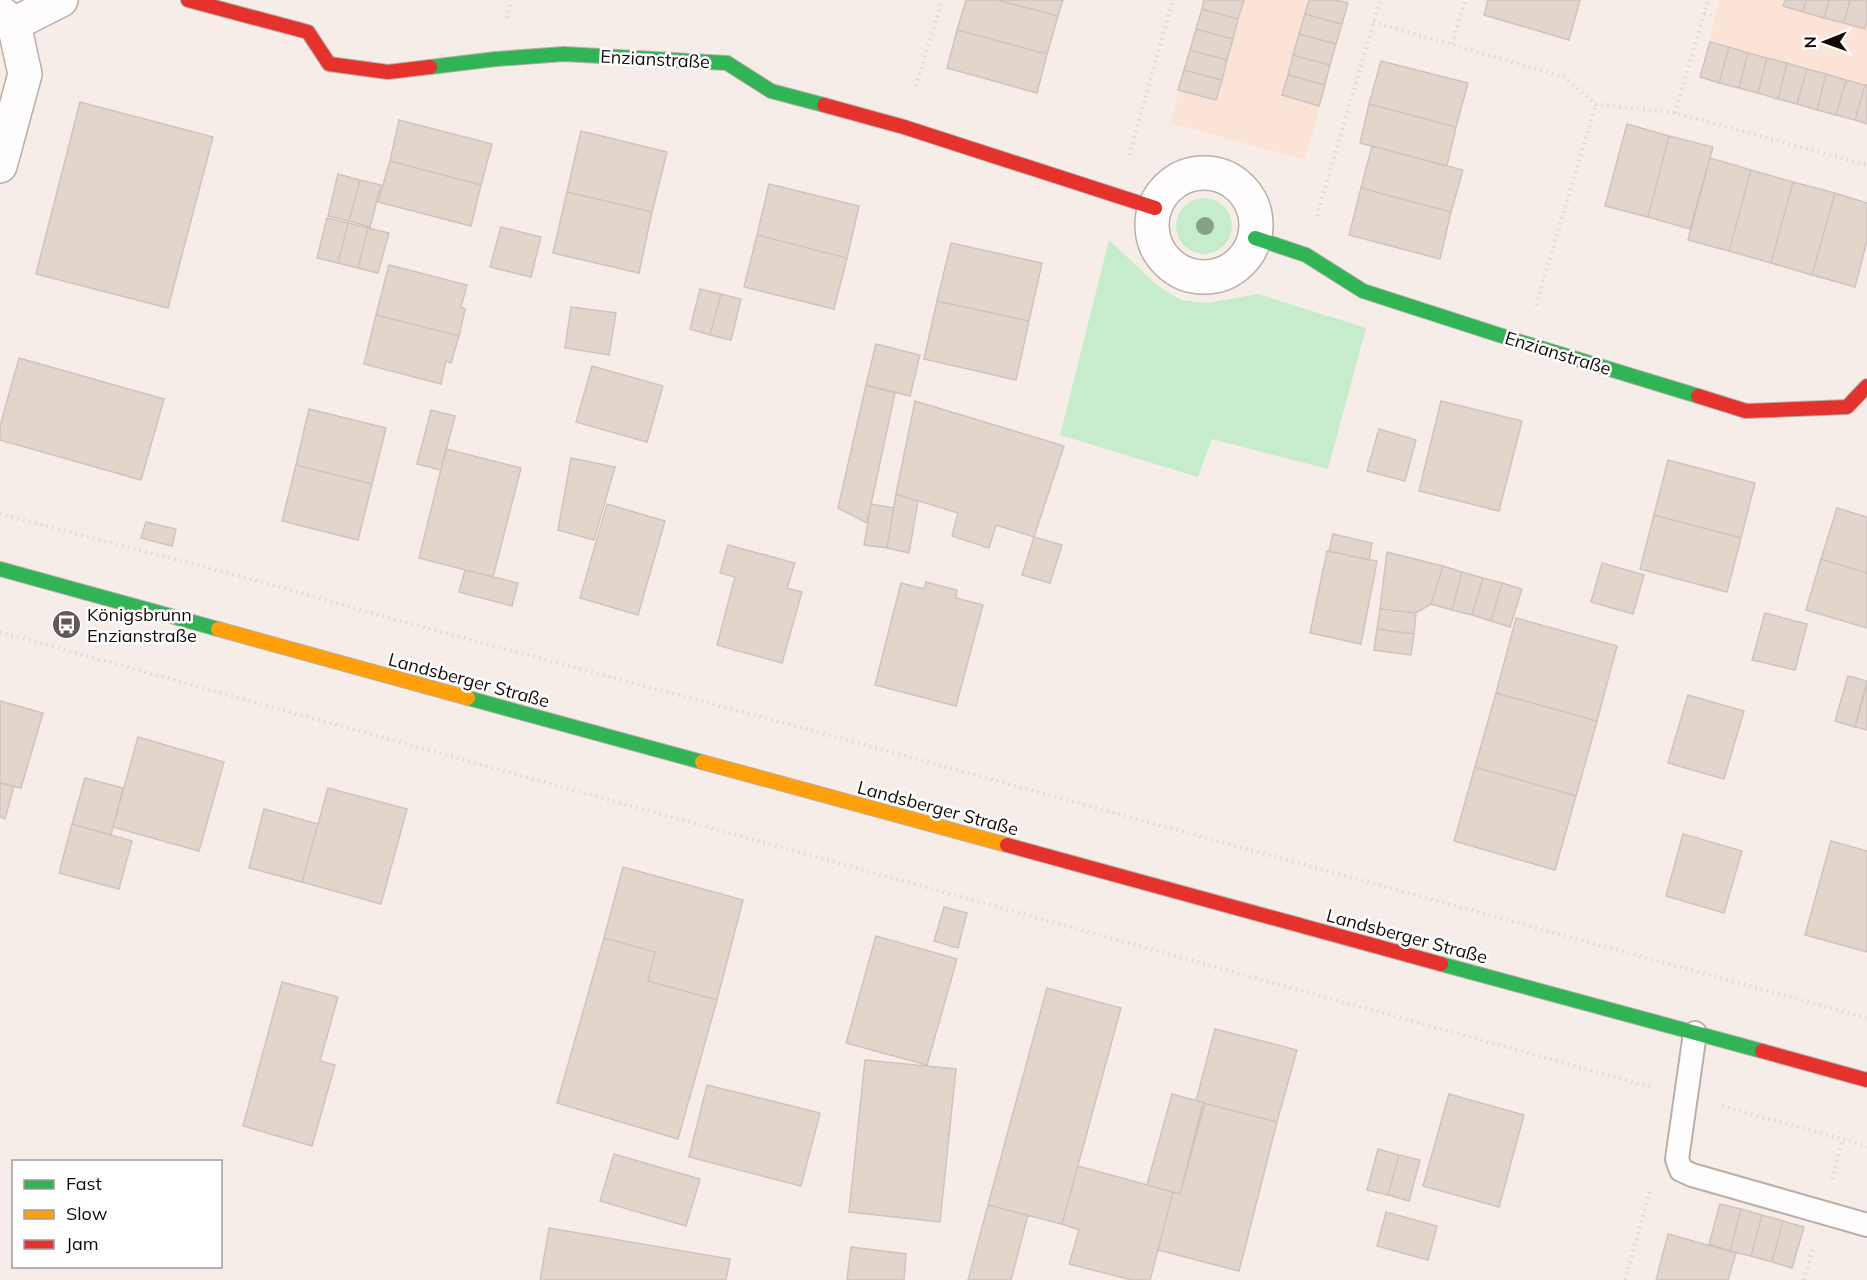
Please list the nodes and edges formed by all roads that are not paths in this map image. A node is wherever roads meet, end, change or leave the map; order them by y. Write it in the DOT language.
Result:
graph roads {
  1 [pos="61,0"];
  2 [pos="188,0"];
  3 [pos="7,18"];
  4 [pos="0,166"];
  5 [pos="1155,208"];
  6 [pos="1255,238"];
  7 [pos="1867,386"];
  8 [pos="0,569"];
  9 [pos="1695,1033"];
  10 [pos="1867,1080"];
  11 [pos="1867,1225"];
  1 -- 3 [label="street"];
  2 -- 5 [label="street, Enzianstraße"];
  3 -- 4 [label="street"];
  5 -- 6 [label="street"];
  5 -- 6 [label="street"];
  6 -- 7 [label="street, Enzianstraße"];
  8 -- 9 [label="street, Landsberger Straße"];
  9 -- 10 [label="street, Landsberger Straße"];
  9 -- 11 [label="lane"];
}
